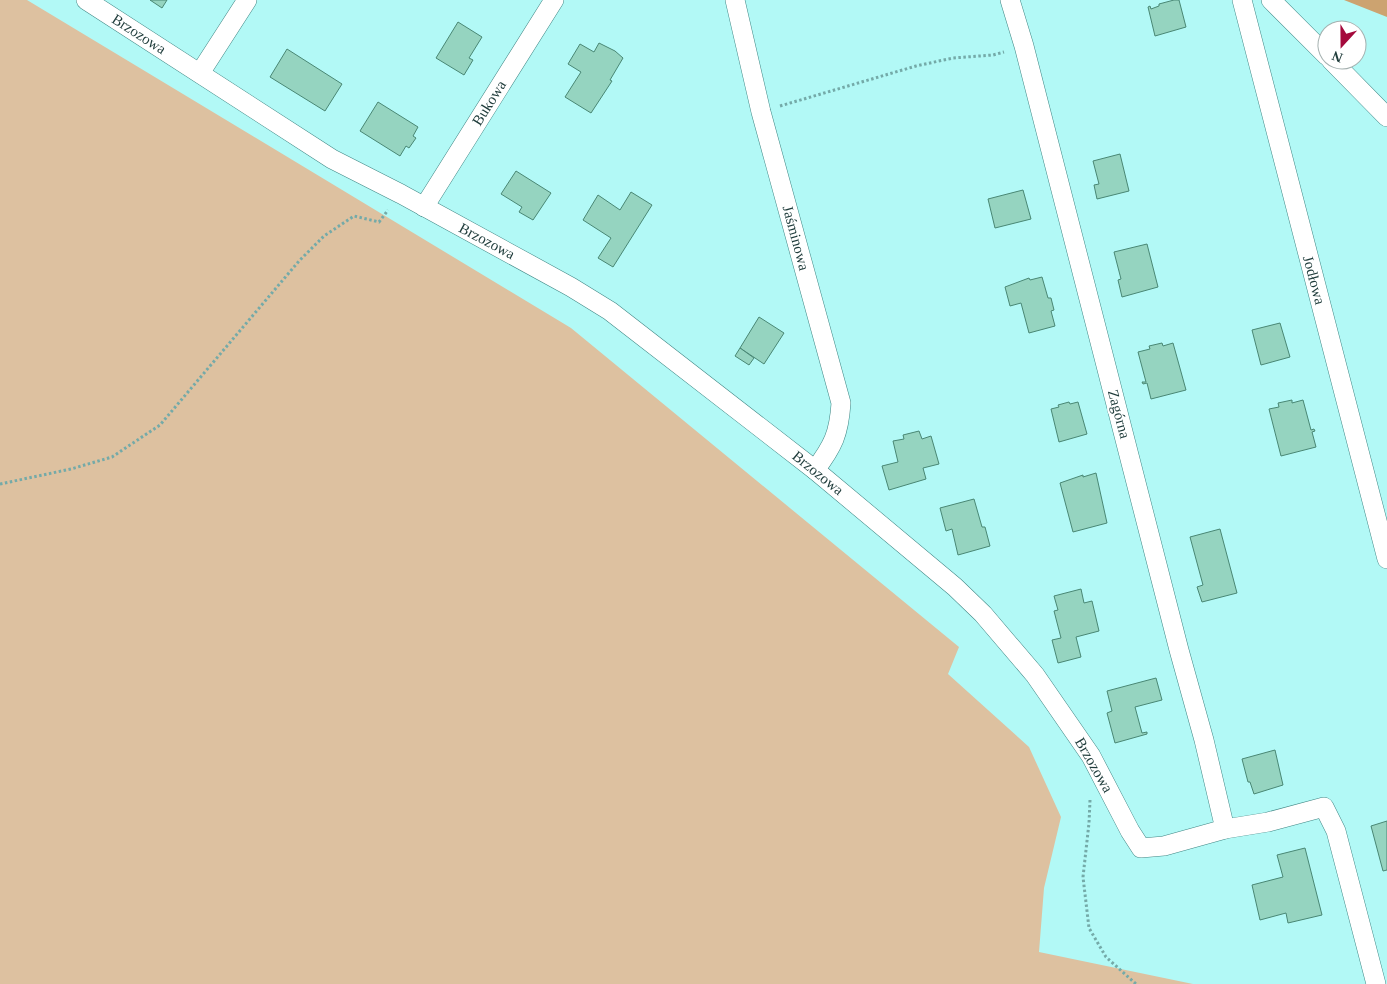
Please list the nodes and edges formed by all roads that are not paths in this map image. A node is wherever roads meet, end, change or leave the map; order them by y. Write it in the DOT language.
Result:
graph roads {
  1 [pos="86,0"];
  2 [pos="247,0"];
  3 [pos="554,0"];
  4 [pos="735,0"];
  5 [pos="1010,0"];
  6 [pos="1242,0"];
  7 [pos="1271,0"];
  8 [pos="1317,46"];
  9 [pos="1341,70"];
  10 [pos="200,73"];
  11 [pos="1387,117"];
  12 [pos="424,207"];
  13 [pos="815,470"];
  14 [pos="1386,552"];
  15 [pos="1225,829"];
  16 [pos="1376,984"];
  1 -- 10 [label="street, Brzozowa"];
  2 -- 10 [label="street"];
  3 -- 12 [label="street, Bukowa"];
  4 -- 13 [label="street, Jaśminowa"];
  5 -- 15 [label="street, Zagórna"];
  6 -- 14 [label="street, Jodłowa"];
  7 -- 8 [label="street"];
  9 -- 11 [label="street"];
  10 -- 12 [label="street, Brzozowa"];
  12 -- 13 [label="street, Brzozowa"];
  13 -- 15 [label="street, Brzozowa"];
  15 -- 16 [label="street, Brzozowa"];
}
